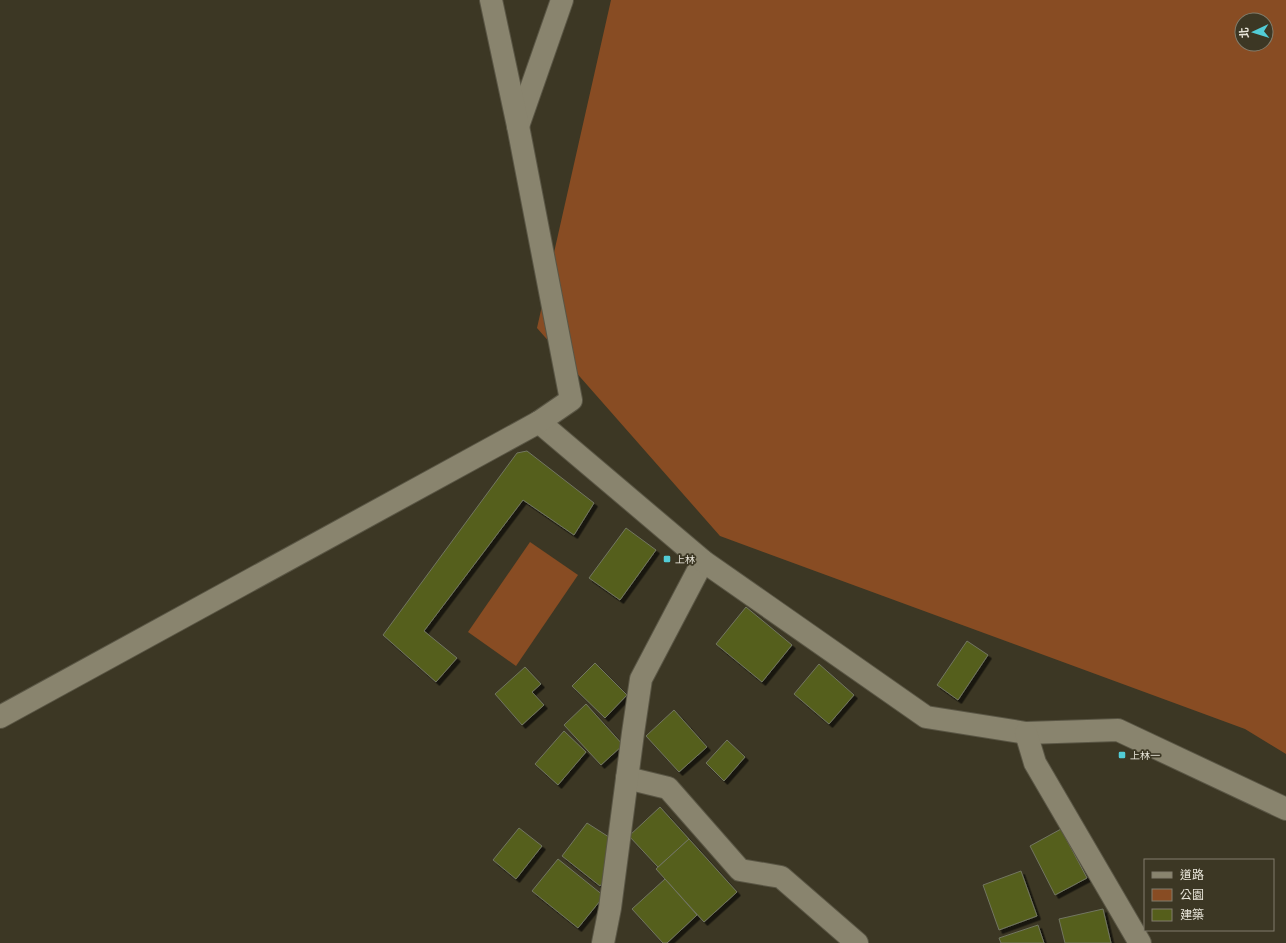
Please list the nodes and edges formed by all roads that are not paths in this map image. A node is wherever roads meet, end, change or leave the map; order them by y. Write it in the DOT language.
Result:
graph roads {
  1 [pos="491,0"];
  2 [pos="562,0"];
  3 [pos="518,126"];
  4 [pos="540,422"];
  5 [pos="703,561"];
  6 [pos="0,717"];
  7 [pos="1026,733"];
  8 [pos="627,778"];
  9 [pos="1286,809"];
  10 [pos="603,943"];
  11 [pos="857,943"];
  12 [pos="1140,943"];
  1 -- 3 [label="street"];
  2 -- 3 [label="street"];
  3 -- 4 [label="street"];
  4 -- 5 [label="street"];
  4 -- 6 [label="street"];
  5 -- 7 [label="street"];
  5 -- 8 [label="street"];
  7 -- 9 [label="street"];
  7 -- 12 [label="street"];
  8 -- 10 [label="street"];
  8 -- 11 [label="street"];
}
